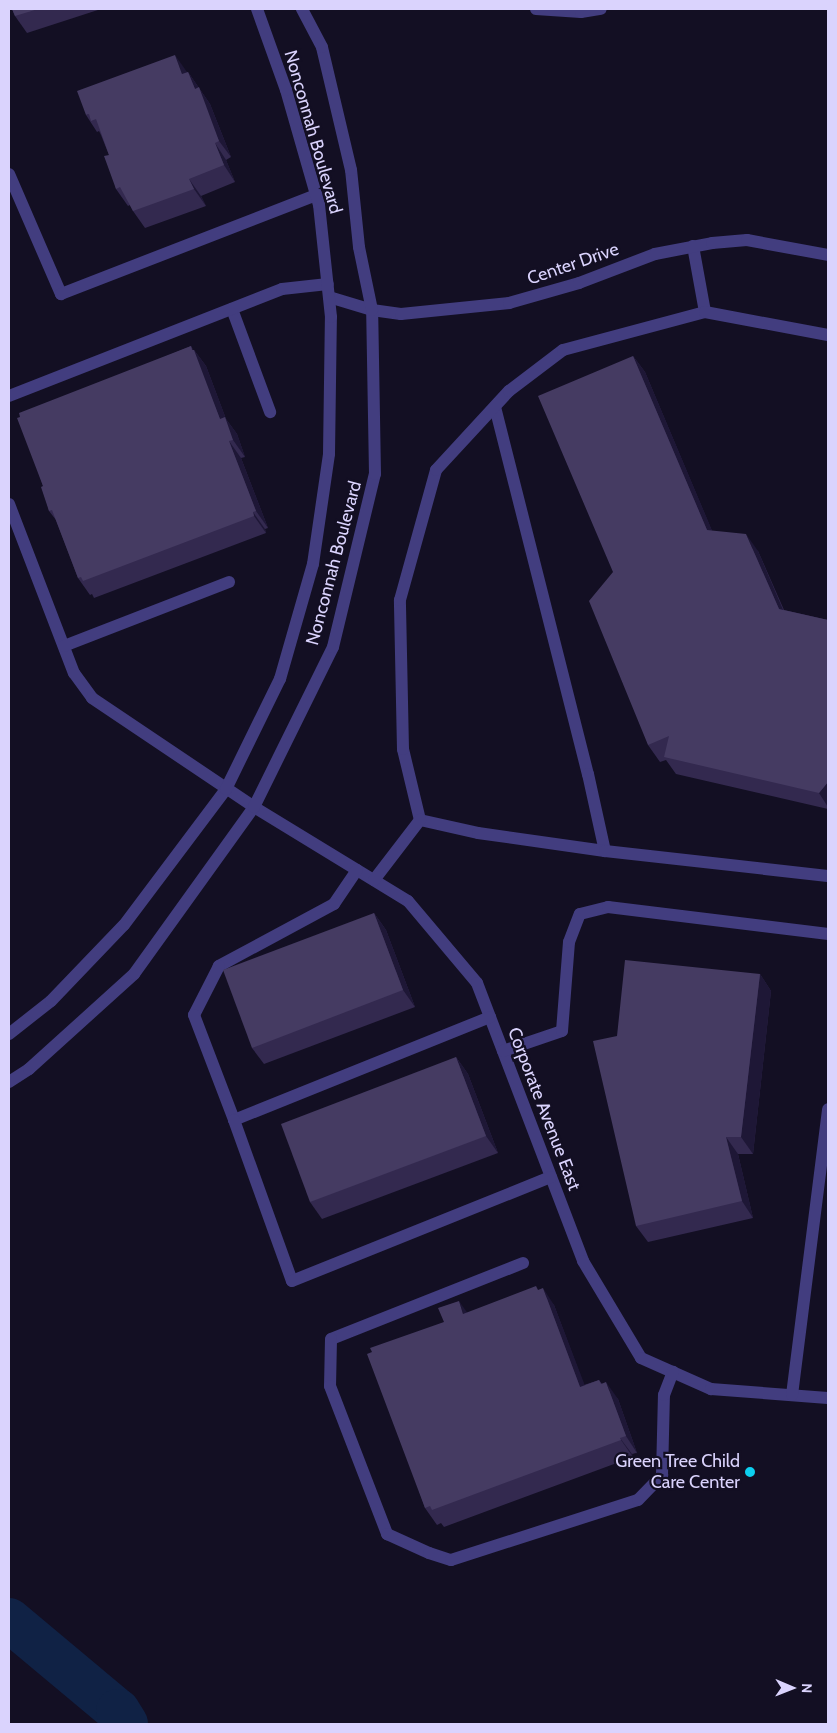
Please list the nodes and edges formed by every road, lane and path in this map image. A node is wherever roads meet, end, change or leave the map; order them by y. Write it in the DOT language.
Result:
graph roads {
  1 [pos="257,9"];
  2 [pos="302,9"];
  3 [pos="536,9"];
  4 [pos="601,9"];
  5 [pos="9,174"];
  6 [pos="316,195"];
  7 [pos="693,246"];
  8 [pos="828,254"];
  9 [pos="328,284"];
  10 [pos="329,297"];
  11 [pos="232,308"];
  12 [pos="372,310"];
  13 [pos="705,312"];
  14 [pos="828,335"];
  15 [pos="9,396"];
  16 [pos="495,407"];
  17 [pos="270,412"];
  18 [pos="9,504"];
  19 [pos="228,582"];
  20 [pos="64,646"];
  21 [pos="226,788"];
  22 [pos="254,807"];
  23 [pos="420,820"];
  24 [pos="605,851"];
  25 [pos="357,870"];
  26 [pos="828,876"];
  27 [pos="374,880"];
  28 [pos="828,934"];
  29 [pos="490,1017"];
  30 [pos="9,1034"];
  31 [pos="503,1050"];
  32 [pos="9,1082"];
  33 [pos="828,1109"];
  34 [pos="234,1120"];
  35 [pos="551,1177"];
  36 [pos="523,1263"];
  37 [pos="672,1372"];
  38 [pos="792,1395"];
  39 [pos="828,1398"];
  1 -- 6 [label="street, Nonconnah Boulevard"];
  2 -- 12 [label="street, Nonconnah Boulevard"];
  3 -- 4 [label="street"];
  5 -- 6 [label="street"];
  6 -- 9 [label="street, Nonconnah Boulevard"];
  7 -- 8 [label="street, Center Drive"];
  7 -- 12 [label="street, Center Drive"];
  7 -- 13 [label="street"];
  9 -- 10 [label="street, Nonconnah Boulevard"];
  9 -- 11 [label="street"];
  10 -- 12 [label="street, Center Drive"];
  10 -- 21 [label="street, Nonconnah Boulevard"];
  11 -- 15 [label="street"];
  11 -- 17 [label="street"];
  12 -- 22 [label="street, Nonconnah Boulevard"];
  13 -- 14 [label="street"];
  13 -- 16 [label="street"];
  16 -- 23 [label="street"];
  16 -- 24 [label="street"];
  18 -- 20 [label="street, Corporate Avenue East"];
  19 -- 20 [label="street"];
  20 -- 21 [label="street, Corporate Avenue East"];
  21 -- 22 [label="street, Corporate Avenue East"];
  21 -- 30 [label="street, Nonconnah Boulevard"];
  22 -- 25 [label="street, Corporate Avenue East"];
  22 -- 32 [label="street, Nonconnah Boulevard"];
  23 -- 24 [label="street"];
  23 -- 27 [label="street"];
  24 -- 26 [label="street"];
  25 -- 27 [label="street, Corporate Avenue East"];
  25 -- 34 [label="street"];
  27 -- 29 [label="street, Corporate Avenue East"];
  28 -- 31 [label="street"];
  29 -- 31 [label="street, Corporate Avenue East"];
  29 -- 34 [label="street"];
  31 -- 35 [label="street, Corporate Avenue East"];
  33 -- 38 [label="street"];
  34 -- 35 [label="street"];
  35 -- 37 [label="street, Corporate Avenue East"];
  36 -- 37 [label="street"];
  37 -- 38 [label="street, Corporate Avenue East"];
  38 -- 39 [label="street, Corporate Avenue East"];
}
